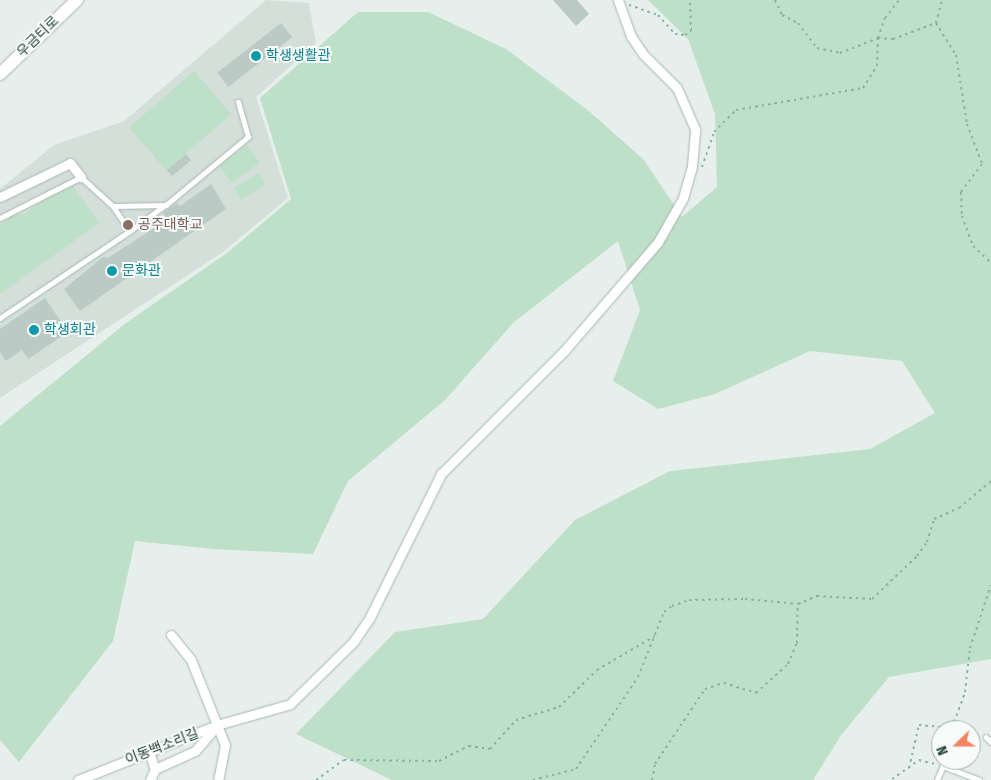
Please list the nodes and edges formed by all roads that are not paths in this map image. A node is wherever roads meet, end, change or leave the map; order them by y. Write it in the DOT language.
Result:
graph roads {
  1 [pos="77,0"];
  2 [pos="620,3"];
  3 [pos="0,74"];
  4 [pos="238,102"];
  5 [pos="81,177"];
  6 [pos="0,197"];
  7 [pos="166,204"];
  8 [pos="113,206"];
  9 [pos="0,218"];
  10 [pos="130,231"];
  11 [pos="0,318"];
  12 [pos="171,635"];
  13 [pos="217,726"];
  14 [pos="986,737"];
  15 [pos="991,742"];
  16 [pos="150,752"];
  17 [pos="155,769"];
  18 [pos="78,780"];
  19 [pos="150,780"];
  20 [pos="218,780"];
  21 [pos="937,780"];
  22 [pos="979,780"];
  1 -- 3 [label="main road, 우금티로"];
  2 -- 13 [label="street, 이동백소리길"];
  4 -- 7 [label="lane"];
  5 -- 6 [label="street"];
  5 -- 8 [label="lane"];
  5 -- 9 [label="lane"];
  7 -- 8 [label="lane"];
  7 -- 10 [label="lane"];
  8 -- 10 [label="lane"];
  10 -- 11 [label="lane"];
  12 -- 13 [label="street"];
  13 -- 16 [label="street, 이동백소리길"];
  13 -- 17 [label="street"];
  13 -- 20 [label="street"];
  14 -- 15 [label="lane"];
  16 -- 17 [label="street"];
  16 -- 18 [label="street, 이동백소리길"];
  17 -- 19 [label="street"];
  21 -- 22 [label="lane"];
}
